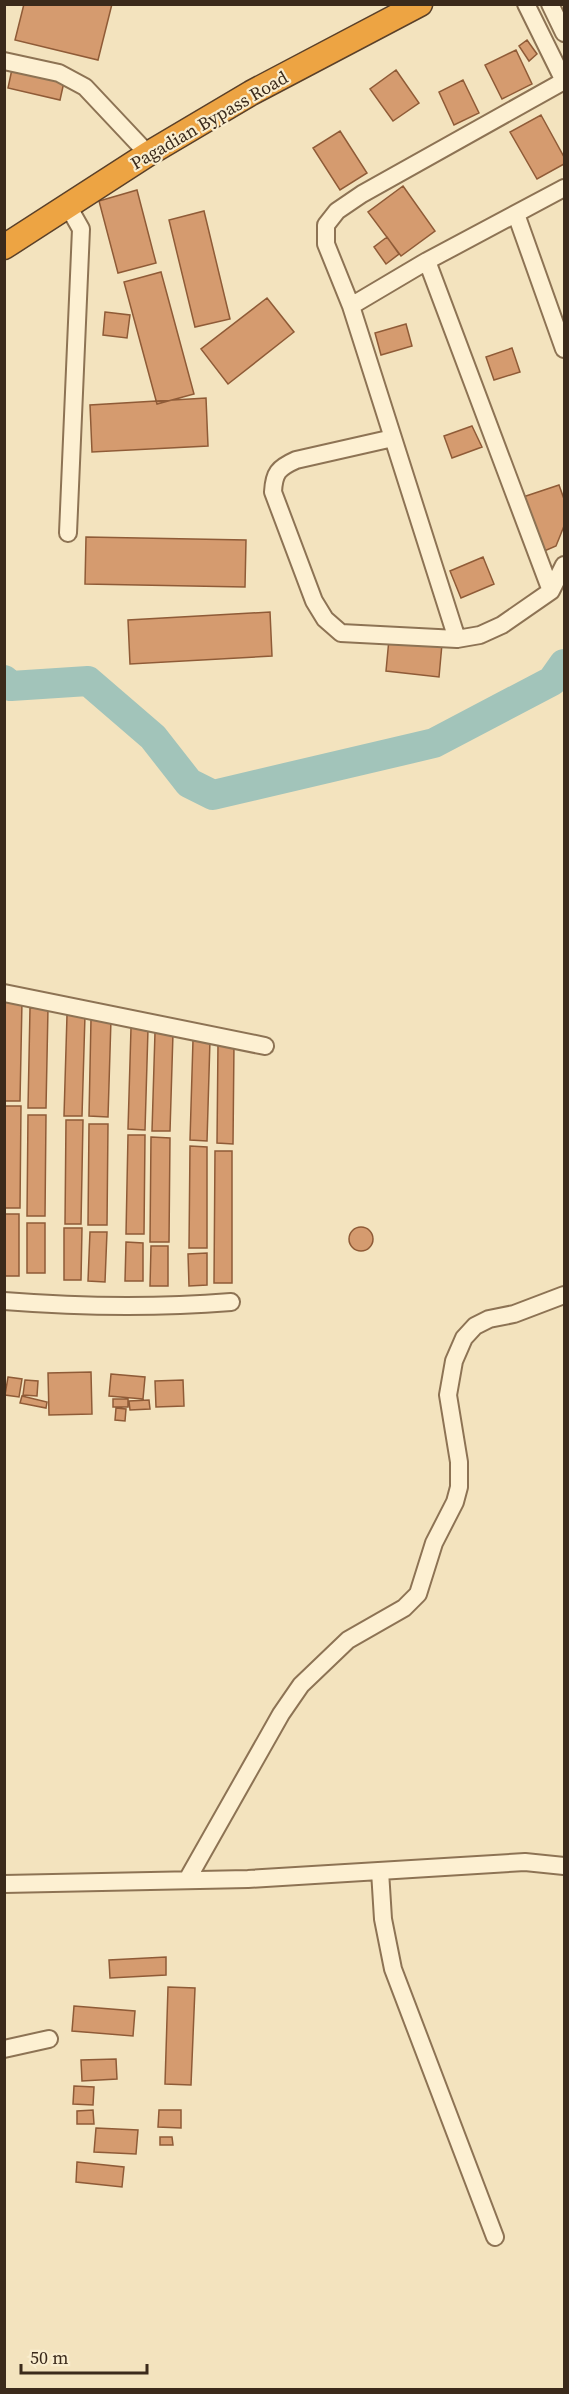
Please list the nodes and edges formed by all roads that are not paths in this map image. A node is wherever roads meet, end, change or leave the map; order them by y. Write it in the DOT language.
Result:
graph roads {
  1 [pos="420,4"];
  2 [pos="526,4"];
  3 [pos="550,4"];
  4 [pos="564,33"];
  5 [pos="4,61"];
  6 [pos="564,81"];
  7 [pos="148,153"];
  8 [pos="564,188"];
  9 [pos="68,206"];
  10 [pos="516,214"];
  11 [pos="4,247"];
  12 [pos="427,261"];
  13 [pos="351,306"];
  14 [pos="564,349"];
  15 [pos="393,438"];
  16 [pos="68,533"];
  17 [pos="564,565"];
  18 [pos="550,591"];
  19 [pos="457,639"];
  20 [pos="4,993"];
  21 [pos="265,1046"];
  22 [pos="564,1295"];
  23 [pos="4,1302"];
  24 [pos="231,1302"];
  25 [pos="564,1866"];
  26 [pos="380,1871"];
  27 [pos="187,1880"];
  28 [pos="4,1884"];
  29 [pos="49,2039"];
  30 [pos="4,2049"];
  31 [pos="495,2237"];
  1 -- 7 [label="highway, Pagadian Bypass Road"];
  2 -- 6 [label="street"];
  3 -- 4 [label="street"];
  5 -- 7 [label="street"];
  6 -- 13 [label="street"];
  7 -- 9 [label="highway, Pagadian Bypass Road"];
  8 -- 10 [label="street"];
  9 -- 11 [label="highway, Pagadian Bypass Road"];
  9 -- 16 [label="street"];
  10 -- 12 [label="street"];
  10 -- 14 [label="street"];
  12 -- 13 [label="street"];
  12 -- 18 [label="street"];
  13 -- 15 [label="street"];
  15 -- 19 [label="street"];
  15 -- 19 [label="street"];
  17 -- 18 [label="street"];
  18 -- 19 [label="street"];
  20 -- 21 [label="street"];
  22 -- 27 [label="street"];
  23 -- 24 [label="street"];
  25 -- 26 [label="street"];
  26 -- 27 [label="street"];
  26 -- 31 [label="street"];
  27 -- 28 [label="street"];
  29 -- 30 [label="street"];
}
